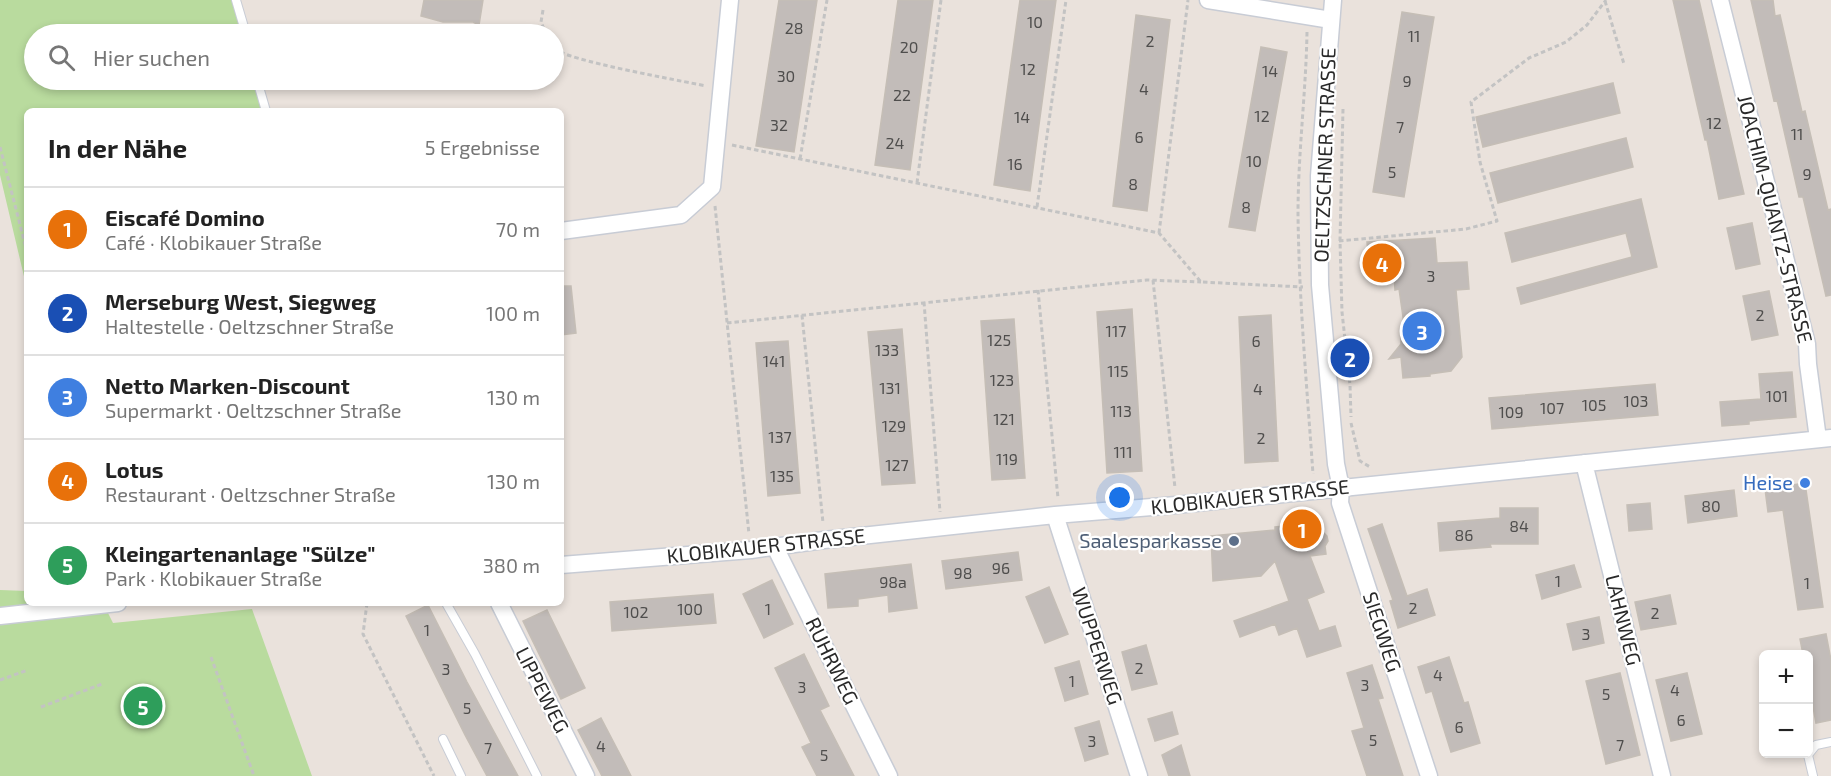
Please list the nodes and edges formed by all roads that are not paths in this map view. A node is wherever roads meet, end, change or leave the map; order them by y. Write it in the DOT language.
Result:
graph roads {
  1 [pos="236,0"];
  2 [pos="730,0"];
  3 [pos="1208,0"];
  4 [pos="1333,0"];
  5 [pos="1720,0"];
  6 [pos="1331,20"];
  7 [pos="243,24"];
  8 [pos="260,90"];
  9 [pos="265,108"];
  10 [pos="564,231"];
  11 [pos="1825,438"];
  12 [pos="1584,463"];
  13 [pos="1341,488"];
  14 [pos="1055,515"];
  15 [pos="775,547"];
  16 [pos="564,565"];
  17 [pos="91,606"];
  18 [pos="448,606"];
  19 [pos="501,606"];
  20 [pos="0,616"];
  21 [pos="443,739"];
  22 [pos="1831,742"];
  23 [pos="461,776"];
  24 [pos="537,776"];
  25 [pos="586,776"];
  26 [pos="889,776"];
  27 [pos="1139,776"];
  28 [pos="1429,776"];
  29 [pos="1662,776"];
  30 [pos="1813,776"];
  1 -- 7 [label="lane"];
  2 -- 10 [label="street"];
  3 -- 6 [label="street"];
  4 -- 6 [label="street, OELTZSCHNER STRASSE"];
  5 -- 11 [label="street, JOACHIM-QUANTZ-STRASSE"];
  6 -- 13 [label="street, OELTZSCHNER STRASSE"];
  8 -- 9 [label="lane"];
  11 -- 12 [label="street, KLOBIKAUER STRASSE"];
  12 -- 13 [label="street, KLOBIKAUER STRASSE"];
  12 -- 29 [label="street, LAHNWEG"];
  13 -- 14 [label="street, KLOBIKAUER STRASSE"];
  13 -- 28 [label="street, SIEGWEG"];
  14 -- 15 [label="street, KLOBIKAUER STRASSE"];
  14 -- 27 [label="street, WUPPERWEG"];
  15 -- 16 [label="street, KLOBIKAUER STRASSE"];
  15 -- 26 [label="street, RUHRWEG"];
  17 -- 20 [label="street"];
  18 -- 24 [label="lane"];
  19 -- 25 [label="street, LIPPEWEG"];
  21 -- 23 [label="lane"];
  22 -- 30 [label="lane"];
}
